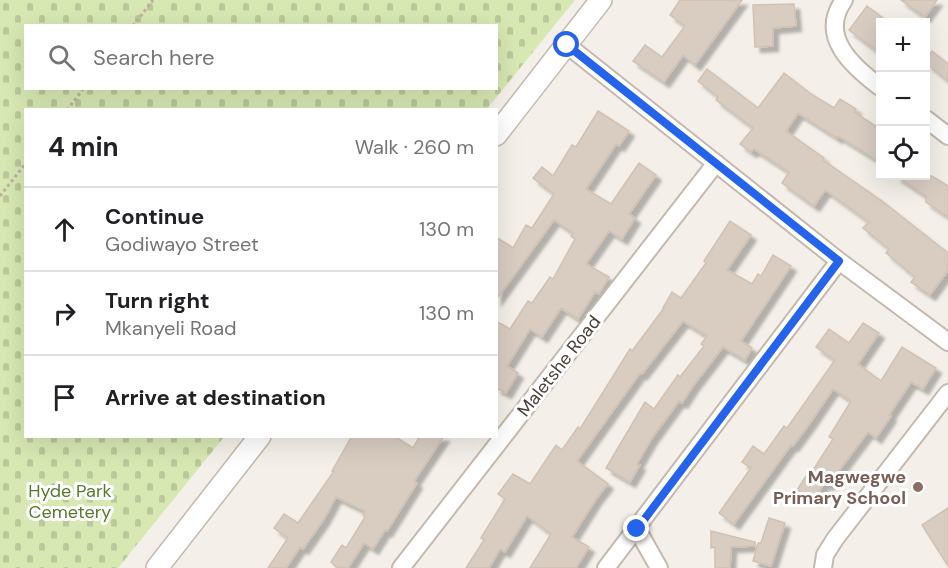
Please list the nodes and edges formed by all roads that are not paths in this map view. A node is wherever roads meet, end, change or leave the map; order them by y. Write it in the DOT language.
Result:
graph roads {
  1 [pos="601,0"];
  2 [pos="844,0"];
  3 [pos="567,45"];
  4 [pos="876,84"];
  5 [pos="930,122"];
  6 [pos="498,132"];
  7 [pos="948,136"];
  8 [pos="716,163"];
  9 [pos="839,261"];
  10 [pos="948,342"];
  11 [pos="948,393"];
  12 [pos="258,438"];
  13 [pos="637,529"];
  14 [pos="157,568"];
  15 [pos="401,568"];
  16 [pos="606,568"];
  17 [pos="659,568"];
  18 [pos="823,568"];
  1 -- 3 [label="street"];
  2 -- 4 [label="street"];
  3 -- 6 [label="street"];
  3 -- 8 [label="street"];
  5 -- 7 [label="street"];
  8 -- 9 [label="street"];
  8 -- 15 [label="street, Maletshe Road"];
  9 -- 10 [label="street"];
  9 -- 13 [label="street"];
  11 -- 18 [label="street"];
  12 -- 14 [label="street"];
  13 -- 16 [label="street"];
  13 -- 17 [label="street"];
}
